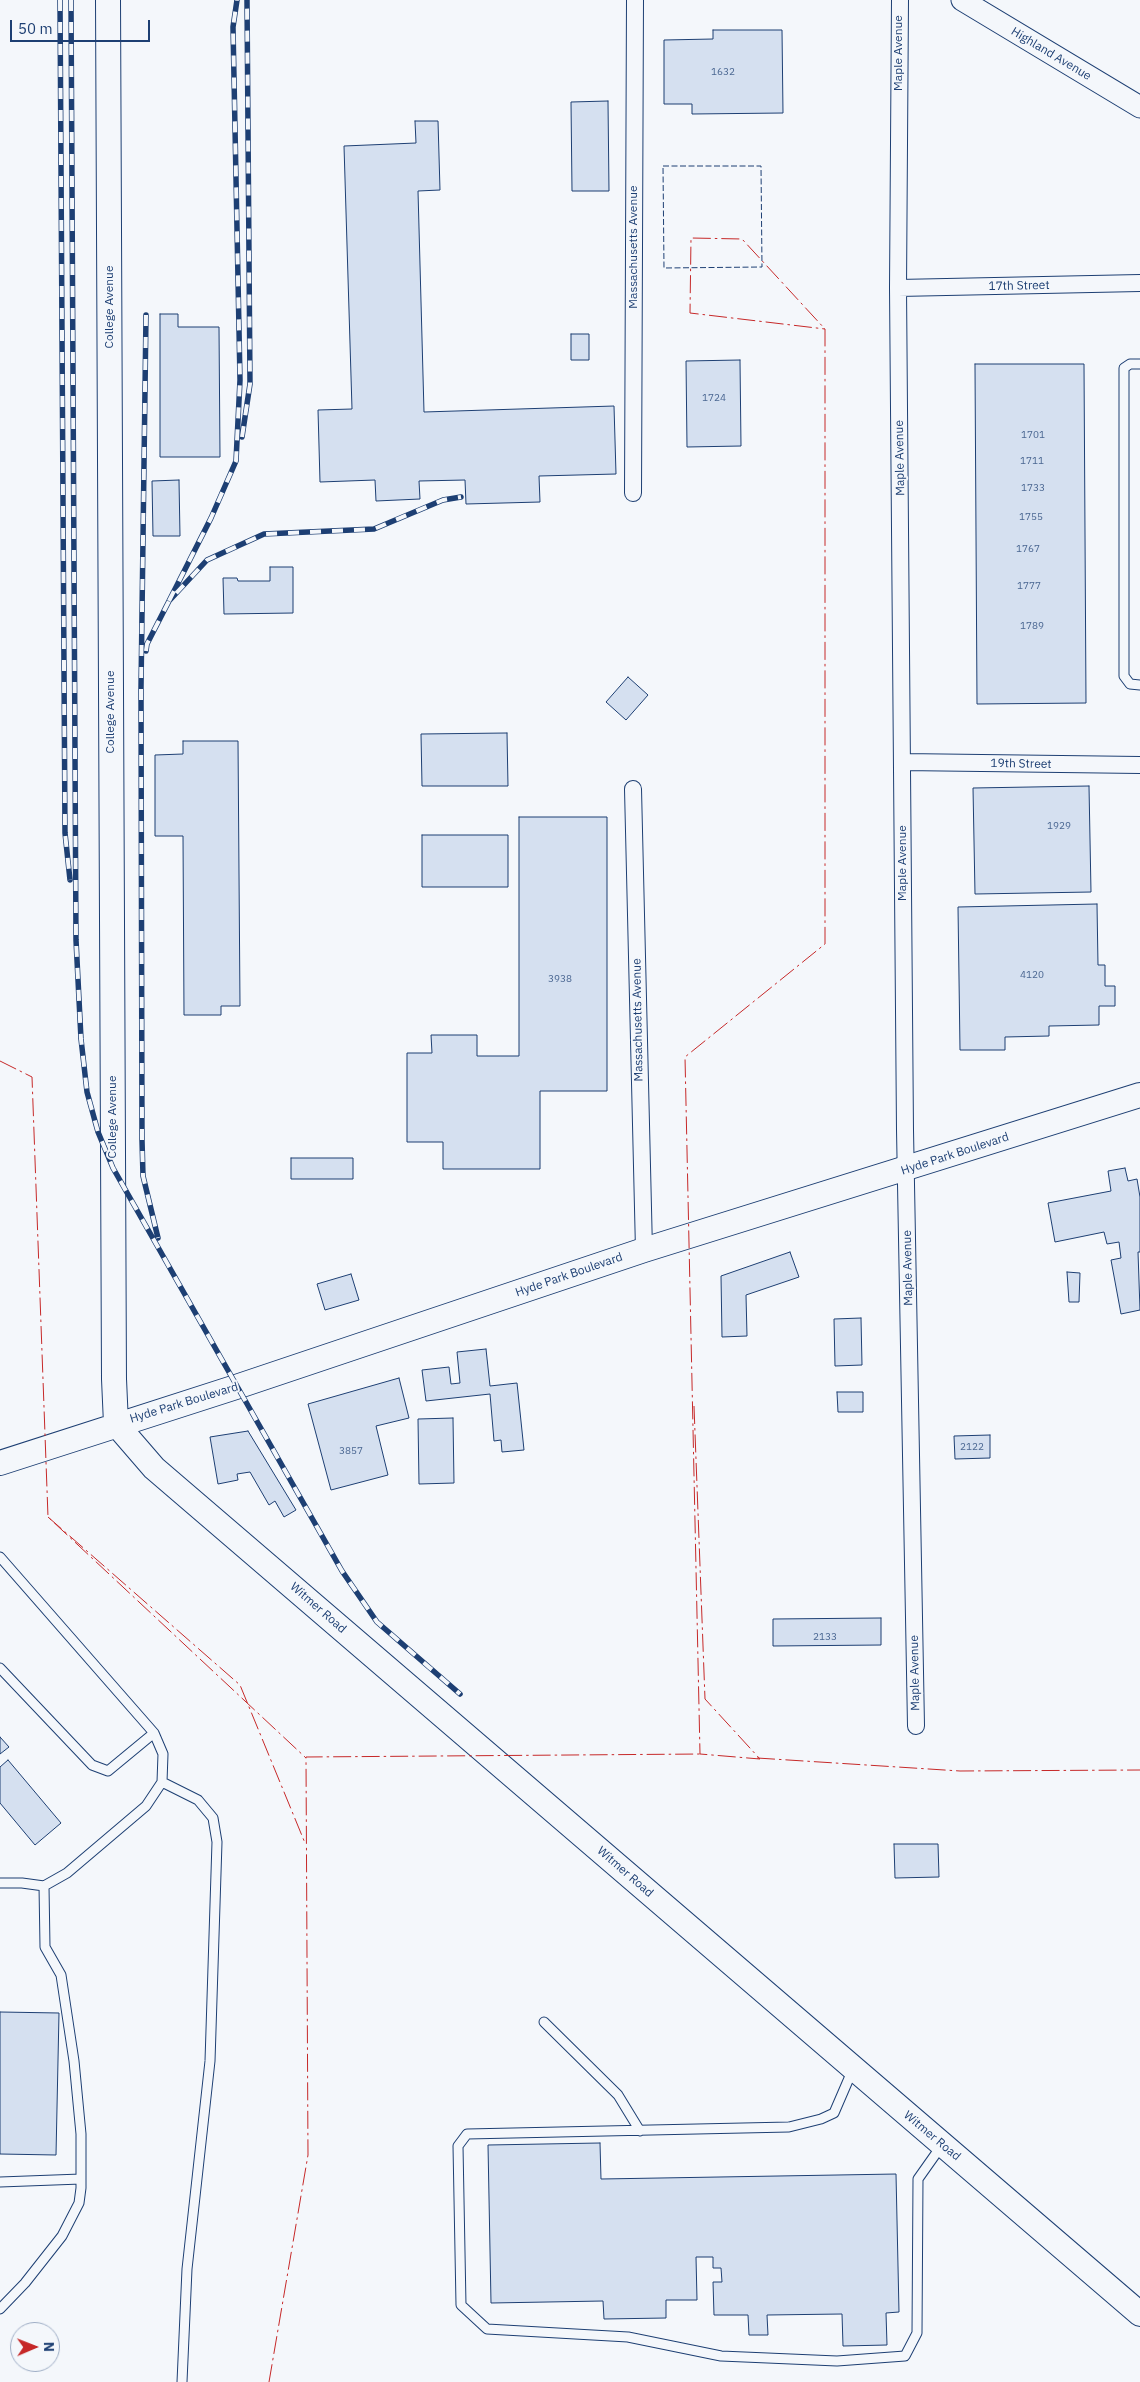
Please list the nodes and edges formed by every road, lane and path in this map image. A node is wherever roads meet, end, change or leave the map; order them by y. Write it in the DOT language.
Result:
graph roads {
  1 [pos="108,0"];
  2 [pos="635,0"];
  3 [pos="900,0"];
  4 [pos="962,0"];
  5 [pos="1140,108"];
  6 [pos="1140,283"];
  7 [pos="898,288"];
  8 [pos="1140,364"];
  9 [pos="633,493"];
  10 [pos="1140,686"];
  11 [pos="903,762"];
  12 [pos="1140,765"];
  13 [pos="633,789"];
  14 [pos="1140,1095"];
  15 [pos="906,1170"];
  16 [pos="644,1250"];
  17 [pos="116,1424"];
  18 [pos="0,1463"];
  19 [pos="0,1557"];
  20 [pos="0,1668"];
  21 [pos="916,1726"];
  22 [pos="154,1732"];
  23 [pos="162,1782"];
  24 [pos="0,1883"];
  25 [pos="44,1886"];
  26 [pos="544,2022"];
  27 [pos="853,2069"];
  28 [pos="640,2131"];
  29 [pos="942,2145"];
  30 [pos="81,2179"];
  31 [pos="0,2182"];
  32 [pos="0,2309"];
  33 [pos="1140,2314"];
  34 [pos="182,2382"];
  1 -- 17 [label="main road, College Avenue"];
  2 -- 9 [label="street, Massachusetts Avenue"];
  3 -- 7 [label="street, Maple Avenue"];
  4 -- 5 [label="street, Highland Avenue"];
  6 -- 7 [label="street, 17th Street"];
  7 -- 11 [label="street, Maple Avenue"];
  8 -- 10 [label="lane"];
  11 -- 12 [label="street, 19th Street"];
  11 -- 15 [label="street, Maple Avenue"];
  13 -- 16 [label="street, Massachusetts Avenue"];
  14 -- 15 [label="main road, Hyde Park Boulevard"];
  15 -- 16 [label="main road, Hyde Park Boulevard"];
  15 -- 21 [label="street, Maple Avenue"];
  16 -- 17 [label="main road, Hyde Park Boulevard"];
  17 -- 18 [label="main road, Hyde Park Boulevard"];
  17 -- 27 [label="main road, Witmer Road"];
  19 -- 22 [label="lane"];
  20 -- 22 [label="lane"];
  22 -- 23 [label="lane"];
  23 -- 25 [label="lane"];
  23 -- 34 [label="lane"];
  24 -- 25 [label="lane"];
  25 -- 30 [label="lane"];
  26 -- 28 [label="lane"];
  27 -- 28 [label="lane"];
  27 -- 29 [label="main road, Witmer Road"];
  28 -- 29 [label="lane"];
  29 -- 33 [label="main road, Witmer Road"];
  30 -- 31 [label="lane"];
  30 -- 32 [label="lane"];
}
